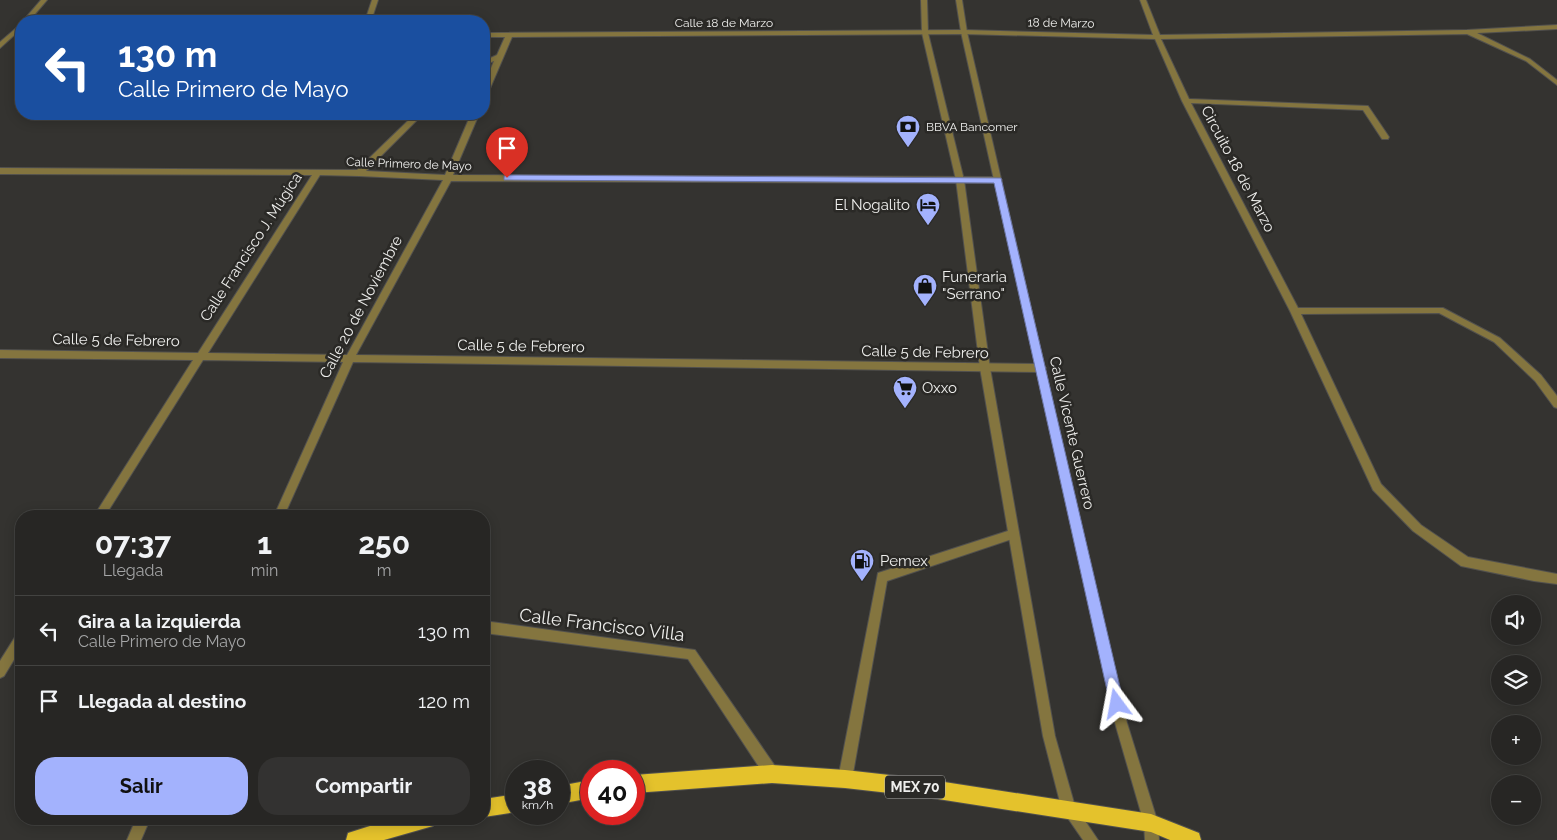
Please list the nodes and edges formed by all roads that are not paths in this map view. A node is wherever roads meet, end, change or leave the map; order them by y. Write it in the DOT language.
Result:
graph roads {
  1 [pos="44,0"];
  2 [pos="375,0"];
  3 [pos="924,0"];
  4 [pos="959,0"];
  5 [pos="1143,0"];
  6 [pos="31,15"];
  7 [pos="370,15"];
  8 [pos="1557,27"];
  9 [pos="964,32"];
  10 [pos="1467,32"];
  11 [pos="0,33"];
  12 [pos="15,33"];
  13 [pos="925,33"];
  14 [pos="15,35"];
  15 [pos="490,35"];
  16 [pos="509,35"];
  17 [pos="1157,37"];
  18 [pos="0,46"];
  19 [pos="500,56"];
  20 [pos="490,60"];
  21 [pos="490,79"];
  22 [pos="1557,82"];
  23 [pos="1186,101"];
  24 [pos="413,120"];
  25 [pos="472,120"];
  26 [pos="1385,137"];
  27 [pos="0,171"];
  28 [pos="359,173"];
  29 [pos="317,174"];
  30 [pos="448,178"];
  31 [pos="960,180"];
  32 [pos="998,180"];
  33 [pos="1295,311"];
  34 [pos="0,354"];
  35 [pos="200,356"];
  36 [pos="350,358"];
  37 [pos="985,368"];
  38 [pos="1041,368"];
  39 [pos="1557,404"];
  40 [pos="102,510"];
  41 [pos="282,510"];
  42 [pos="1014,534"];
  43 [pos="1557,579"];
  44 [pos="490,628"];
  45 [pos="15,648"];
  46 [pos="0,672"];
  47 [pos="772,774"];
  48 [pos="845,779"];
  49 [pos="645,783"];
  50 [pos="505,805"];
  51 [pos="490,807"];
  52 [pos="1069,810"];
  53 [pos="141,825"];
  54 [pos="401,825"];
  55 [pos="1151,832"];
  56 [pos="134,840"];
  57 [pos="355,840"];
  58 [pos="1091,840"];
  59 [pos="1192,840"];
  1 -- 6 [label="street"];
  2 -- 7 [label="street"];
  3 -- 13 [label="street"];
  4 -- 9 [label="street, Calle Vicente Guerrero"];
  5 -- 17 [label="street, Circuito 18 de Marzo"];
  8 -- 10 [label="street"];
  9 -- 13 [label="street, Calle 18 de Marzo"];
  9 -- 17 [label="street, 18 de Marzo"];
  9 -- 32 [label="street, Calle Vicente Guerrero"];
  10 -- 17 [label="street"];
  10 -- 22 [label="street"];
  11 -- 12 [label="street"];
  13 -- 16 [label="street, Calle 18 de Marzo"];
  13 -- 31 [label="street"];
  14 -- 18 [label="street"];
  15 -- 16 [label="street, Calle 18 de Marzo"];
  16 -- 19 [label="street"];
  17 -- 23 [label="street, Circuito 18 de Marzo"];
  19 -- 20 [label="street"];
  19 -- 21 [label="street"];
  23 -- 26 [label="street"];
  23 -- 33 [label="street, Circuito 18 de Marzo"];
  24 -- 28 [label="street"];
  25 -- 30 [label="street, Calle 20 de Noviembre"];
  27 -- 29 [label="street, Calle Primero de Mayo"];
  28 -- 29 [label="street, Calle Primero de Mayo"];
  28 -- 30 [label="street, Calle Primero de Mayo"];
  29 -- 35 [label="street, Calle Francisco J. Múgica"];
  30 -- 31 [label="street, Calle Primero de Mayo"];
  30 -- 36 [label="street, Calle 20 de Noviembre"];
  31 -- 32 [label="street, Calle Primero de Mayo"];
  31 -- 37 [label="street"];
  32 -- 38 [label="street, Calle Vicente Guerrero"];
  33 -- 39 [label="street"];
  33 -- 43 [label="street, Circuito 18 de Marzo"];
  34 -- 35 [label="street, Calle 5 de Febrero"];
  35 -- 36 [label="street, Calle 5 de Febrero"];
  35 -- 40 [label="street, Calle Francisco J. Múgica"];
  36 -- 37 [label="street, Calle 5 de Febrero"];
  36 -- 41 [label="street, Calle 20 de Noviembre"];
  37 -- 38 [label="street, Calle 5 de Febrero"];
  37 -- 42 [label="street"];
  38 -- 55 [label="street, Calle Vicente Guerrero"];
  42 -- 48 [label="street"];
  42 -- 52 [label="street"];
  44 -- 47 [label="street, Calle Francisco Villa"];
  45 -- 46 [label="street"];
  47 -- 48 [label="highway, MEX 70"];
  47 -- 49 [label="highway, MEX 70"];
  48 -- 52 [label="highway, MEX 70"];
  50 -- 51 [label="highway"];
  52 -- 55 [label="highway, MEX 70"];
  52 -- 58 [label="street"];
  53 -- 56 [label="street"];
  54 -- 57 [label="highway"];
  55 -- 59 [label="highway, MEX 70"];
}
